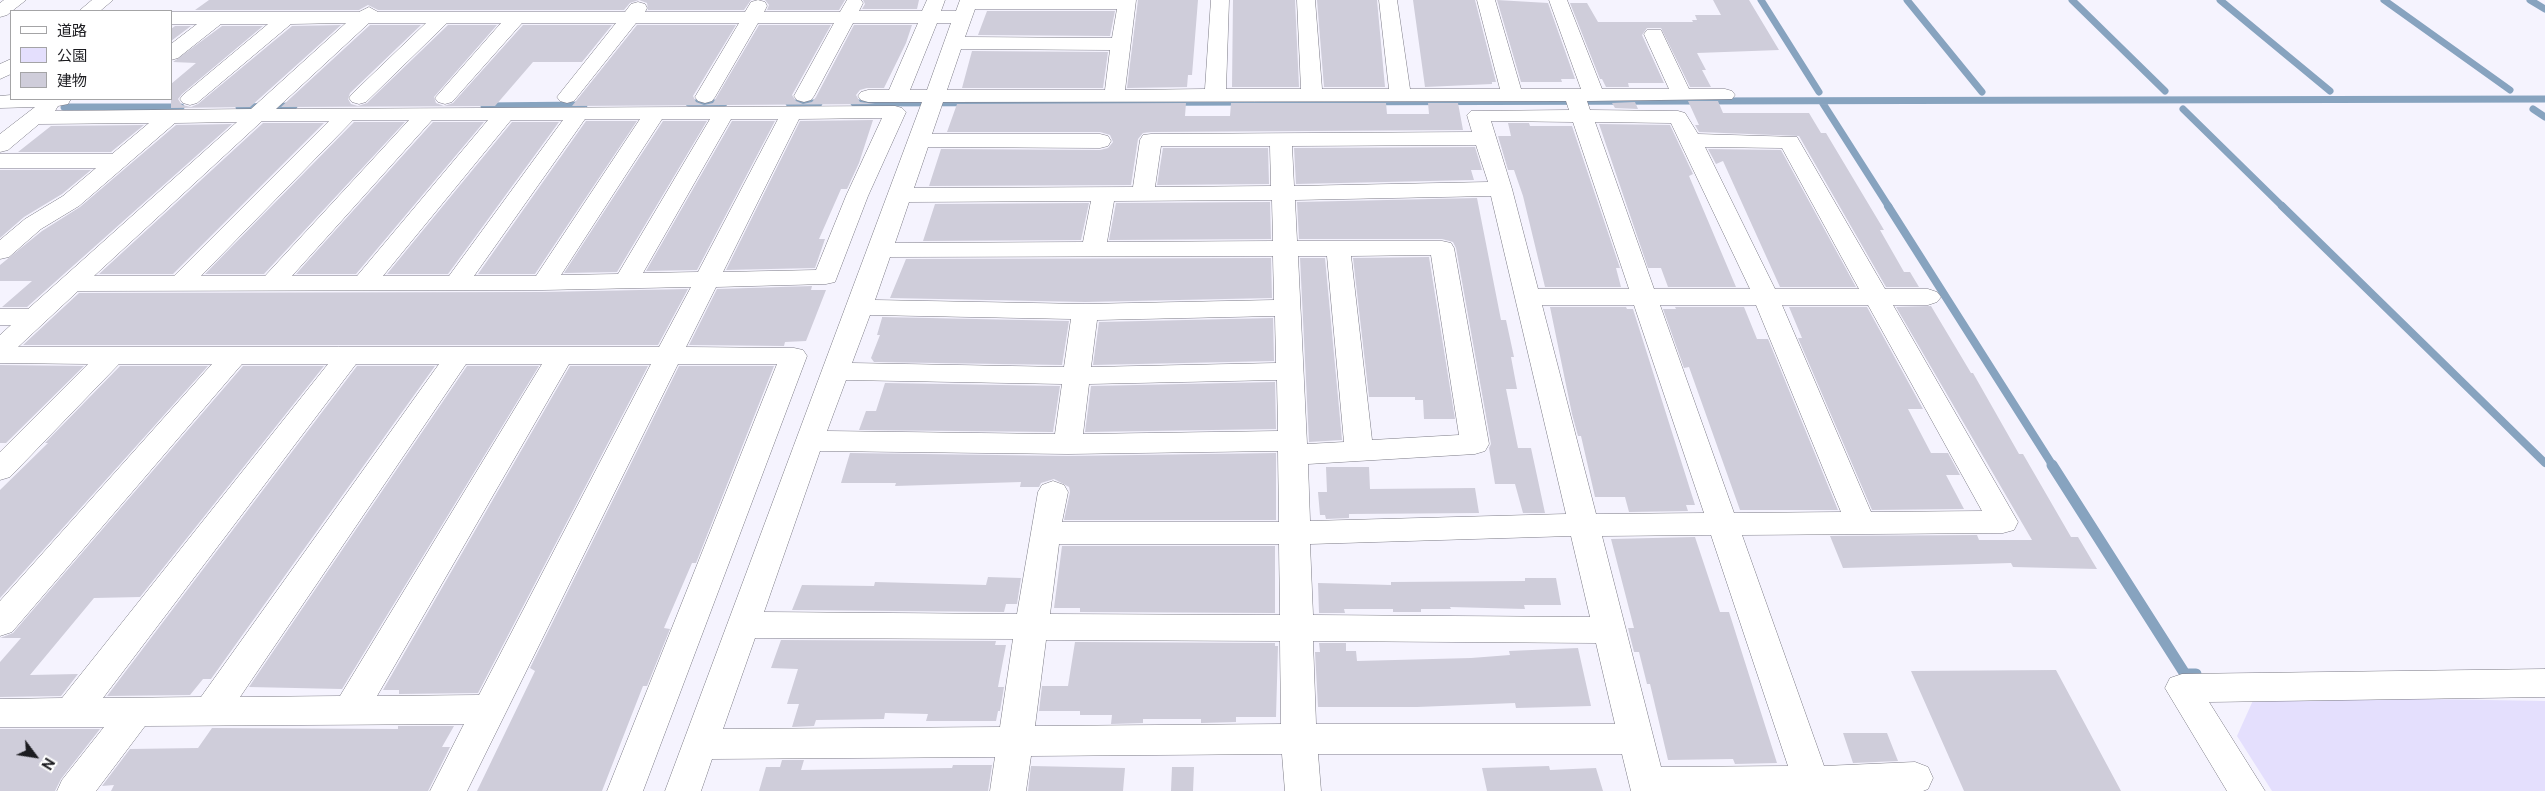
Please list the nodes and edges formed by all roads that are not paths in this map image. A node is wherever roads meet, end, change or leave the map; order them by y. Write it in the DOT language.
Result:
graph roads {
  1 [pos="17,0"];
  2 [pos="104,0"];
  3 [pos="192,0"];
  4 [pos="383,0"];
  5 [pos="468,0"];
  6 [pos="556,0"];
  7 [pos="644,0"];
  8 [pos="761,0"];
  9 [pos="855,0"];
  10 [pos="1220,0"];
  11 [pos="1306,0"];
  12 [pos="1388,0"];
  13 [pos="1486,0"];
  14 [pos="1558,0"];
  15 [pos="1127,1"];
  16 [pos="967,6"];
  17 [pos="933,8"];
  18 [pos="285,9"];
  19 [pos="89,10"];
  20 [pos="0,11"];
  21 [pos="172,16"];
  22 [pos="172,17"];
  23 [pos="845,17"];
  24 [pos="216,18"];
  25 [pos="516,18"];
  26 [pos="540,18"];
  27 [pos="629,18"];
  28 [pos="751,18"];
  29 [pos="362,19"];
  30 [pos="447,19"];
  31 [pos="1654,34"];
  32 [pos="954,43"];
  33 [pos="1121,44"];
  34 [pos="172,53"];
  35 [pos="1312,95"];
  36 [pos="1400,95"];
  37 [pos="1512,95"];
  38 [pos="1682,95"];
  39 [pos="1725,95"];
  40 [pos="897,96"];
  41 [pos="935,96"];
  42 [pos="1114,96"];
  43 [pos="1215,96"];
  44 [pos="705,97"];
  45 [pos="275,98"];
  46 [pos="445,98"];
  47 [pos="39,100"];
  48 [pos="57,100"];
  49 [pos="0,102"];
  50 [pos="1583,102"];
  51 [pos="177,104"];
  52 [pos="798,104"];
  53 [pos="573,105"];
  54 [pos="354,106"];
  55 [pos="505,113"];
  56 [pos="655,113"];
  57 [pos="724,113"];
  58 [pos="426,114"];
  59 [pos="256,116"];
  60 [pos="34,118"];
  61 [pos="1485,138"];
  62 [pos="1281,139"];
  63 [pos="919,140"];
  64 [pos="1691,140"];
  65 [pos="1100,141"];
  66 [pos="0,145"];
  67 [pos="0,161"];
  68 [pos="118,161"];
  69 [pos="1501,189"];
  70 [pos="1283,193"];
  71 [pos="1104,194"];
  72 [pos="1143,194"];
  73 [pos="899,195"];
  74 [pos="1094,248"];
  75 [pos="1285,248"];
  76 [pos="1338,248"];
  77 [pos="880,250"];
  78 [pos="0,252"];
  79 [pos="627,280"];
  80 [pos="707,280"];
  81 [pos="364,283"];
  82 [pos="456,283"];
  83 [pos="542,283"];
  84 [pos="72,284"];
  85 [pos="180,284"];
  86 [pos="271,284"];
  87 [pos="1529,297"];
  88 [pos="1644,297"];
  89 [pos="1766,297"];
  90 [pos="1876,297"];
  91 [pos="1928,297"];
  92 [pos="860,307"];
  93 [pos="1288,308"];
  94 [pos="1085,312"];
  95 [pos="0,317"];
  96 [pos="36,317"];
  97 [pos="0,349"];
  98 [pos="0,355"];
  99 [pos="112,355"];
  100 [pos="235,355"];
  101 [pos="348,356"];
  102 [pos="458,356"];
  103 [pos="560,356"];
  104 [pos="669,356"];
  105 [pos="835,371"];
  106 [pos="1290,371"];
  107 [pos="1076,376"];
  108 [pos="809,441"];
  109 [pos="1068,444"];
  110 [pos="1292,448"];
  111 [pos="1359,451"];
  112 [pos="0,470"];
  113 [pos="1053,492"];
  114 [pos="1861,523"];
  115 [pos="1722,524"];
  116 [pos="1584,525"];
  117 [pos="1045,533"];
  118 [pos="1294,533"];
  119 [pos="0,623"];
  120 [pos="742,625"];
  121 [pos="1032,627"];
  122 [pos="1297,628"];
  123 [pos="1610,630"];
  124 [pos="2545,683"];
  125 [pos="490,709"];
  126 [pos="350,710"];
  127 [pos="211,711"];
  128 [pos="136,712"];
  129 [pos="0,713"];
  130 [pos="71,713"];
  131 [pos="1299,739"];
  132 [pos="1636,739"];
  133 [pos="1016,741"];
  134 [pos="699,744"];
  135 [pos="1915,778"];
  136 [pos="1648,787"];
  137 [pos="1814,787"];
  138 [pos="75,791"];
  139 [pos="448,791"];
  140 [pos="625,791"];
  141 [pos="683,791"];
  142 [pos="1008,791"];
  143 [pos="1303,791"];
  144 [pos="2247,791"];
  1 -- 20 [label="street"];
  2 -- 19 [label="street"];
  3 -- 21 [label="street"];
  4 -- 29 [label="street"];
  5 -- 30 [label="street"];
  6 -- 26 [label="street"];
  7 -- 27 [label="street"];
  8 -- 28 [label="street"];
  9 -- 23 [label="street"];
  10 -- 43 [label="street"];
  11 -- 35 [label="street"];
  12 -- 36 [label="street"];
  13 -- 37 [label="street"];
  14 -- 50 [label="street"];
  15 -- 16 [label="street"];
  15 -- 33 [label="street"];
  16 -- 17 [label="street"];
  16 -- 32 [label="street"];
  17 -- 23 [label="street"];
  17 -- 40 [label="street"];
  18 -- 24 [label="street"];
  18 -- 29 [label="street"];
  18 -- 51 [label="street"];
  22 -- 24 [label="street"];
  23 -- 28 [label="street"];
  23 -- 52 [label="street"];
  24 -- 34 [label="street"];
  25 -- 26 [label="street"];
  25 -- 30 [label="street"];
  25 -- 46 [label="street"];
  26 -- 27 [label="street"];
  27 -- 28 [label="street"];
  27 -- 53 [label="street"];
  28 -- 44 [label="street"];
  29 -- 30 [label="street"];
  29 -- 45 [label="street"];
  30 -- 54 [label="street"];
  31 -- 38 [label="street"];
  32 -- 33 [label="street"];
  32 -- 41 [label="street"];
  33 -- 42 [label="street"];
  35 -- 36 [label="street"];
  35 -- 43 [label="street"];
  36 -- 37 [label="street"];
  37 -- 50 [label="street"];
  38 -- 39 [label="street"];
  38 -- 50 [label="street"];
  40 -- 41 [label="street"];
  40 -- 52 [label="street"];
  41 -- 42 [label="street"];
  41 -- 63 [label="street"];
  42 -- 43 [label="street"];
  44 -- 52 [label="street"];
  44 -- 53 [label="street"];
  45 -- 51 [label="street"];
  45 -- 54 [label="street"];
  45 -- 59 [label="street"];
  46 -- 53 [label="street"];
  46 -- 54 [label="street"];
  47 -- 49 [label="street"];
  48 -- 60 [label="street"];
  50 -- 61 [label="street"];
  50 -- 64 [label="street"];
  50 -- 88 [label="street"];
  51 -- 59 [label="street"];
  51 -- 60 [label="street"];
  51 -- 68 [label="street"];
  52 -- 57 [label="street"];
  52 -- 80 [label="street"];
  52 -- 80 [label="street"];
  53 -- 55 [label="street"];
  53 -- 56 [label="street"];
  53 -- 82 [label="street"];
  54 -- 58 [label="street"];
  54 -- 59 [label="street"];
  54 -- 85 [label="street"];
  55 -- 58 [label="street"];
  55 -- 81 [label="street"];
  56 -- 57 [label="street"];
  56 -- 83 [label="street"];
  57 -- 79 [label="street"];
  58 -- 86 [label="street"];
  59 -- 84 [label="street"];
  60 -- 66 [label="street"];
  61 -- 62 [label="street"];
  61 -- 69 [label="street"];
  62 -- 70 [label="street"];
  62 -- 72 [label="street"];
  63 -- 65 [label="street"];
  63 -- 73 [label="street"];
  64 -- 89 [label="street"];
  64 -- 90 [label="street"];
  67 -- 68 [label="street"];
  68 -- 78 [label="street"];
  69 -- 70 [label="street"];
  69 -- 87 [label="street"];
  70 -- 72 [label="street"];
  70 -- 75 [label="street"];
  71 -- 72 [label="street"];
  71 -- 73 [label="street"];
  71 -- 74 [label="street"];
  73 -- 77 [label="street"];
  74 -- 75 [label="street"];
  74 -- 77 [label="street"];
  75 -- 76 [label="street"];
  75 -- 93 [label="street"];
  76 -- 111 [label="street"];
  76 -- 111 [label="street"];
  77 -- 92 [label="street"];
  79 -- 80 [label="street"];
  79 -- 83 [label="street"];
  80 -- 104 [label="street"];
  81 -- 82 [label="street"];
  81 -- 86 [label="street"];
  82 -- 83 [label="street"];
  84 -- 85 [label="street"];
  84 -- 96 [label="street"];
  85 -- 86 [label="street"];
  87 -- 88 [label="street"];
  87 -- 116 [label="street"];
  88 -- 89 [label="street"];
  88 -- 115 [label="street"];
  89 -- 90 [label="street"];
  89 -- 114 [label="street"];
  90 -- 91 [label="street"];
  90 -- 114 [label="street"];
  92 -- 94 [label="street"];
  92 -- 105 [label="street"];
  93 -- 94 [label="street"];
  93 -- 106 [label="street"];
  94 -- 107 [label="street"];
  95 -- 96 [label="street"];
  96 -- 97 [label="street"];
  98 -- 99 [label="street"];
  99 -- 100 [label="street"];
  99 -- 112 [label="street"];
  100 -- 101 [label="street"];
  100 -- 119 [label="street"];
  101 -- 102 [label="street"];
  101 -- 130 [label="street"];
  102 -- 103 [label="street"];
  102 -- 127 [label="street"];
  103 -- 104 [label="street"];
  103 -- 126 [label="street"];
  104 -- 125 [label="street"];
  104 -- 140 [label="street"];
  105 -- 107 [label="street"];
  105 -- 108 [label="street"];
  106 -- 107 [label="street"];
  106 -- 110 [label="street"];
  107 -- 109 [label="street"];
  108 -- 109 [label="street"];
  108 -- 120 [label="street"];
  109 -- 110 [label="street"];
  110 -- 111 [label="street"];
  110 -- 118 [label="street"];
  113 -- 117 [label="street"];
  114 -- 115 [label="street"];
  115 -- 116 [label="street"];
  115 -- 137 [label="street"];
  116 -- 118 [label="street"];
  116 -- 123 [label="street"];
  117 -- 118 [label="street"];
  117 -- 121 [label="street"];
  118 -- 122 [label="street"];
  120 -- 121 [label="street"];
  120 -- 134 [label="street"];
  121 -- 122 [label="street"];
  121 -- 133 [label="street"];
  122 -- 123 [label="street"];
  122 -- 131 [label="street"];
  123 -- 132 [label="street"];
  124 -- 144 [label="street"];
  125 -- 126 [label="street"];
  125 -- 139 [label="street"];
  126 -- 127 [label="street"];
  127 -- 128 [label="street"];
  128 -- 130 [label="street"];
  128 -- 138 [label="street"];
  129 -- 130 [label="street"];
  131 -- 132 [label="street"];
  131 -- 133 [label="street"];
  131 -- 143 [label="street"];
  132 -- 136 [label="street"];
  133 -- 134 [label="street"];
  133 -- 142 [label="street"];
  134 -- 141 [label="street"];
  135 -- 137 [label="street"];
  136 -- 137 [label="street"];
}
